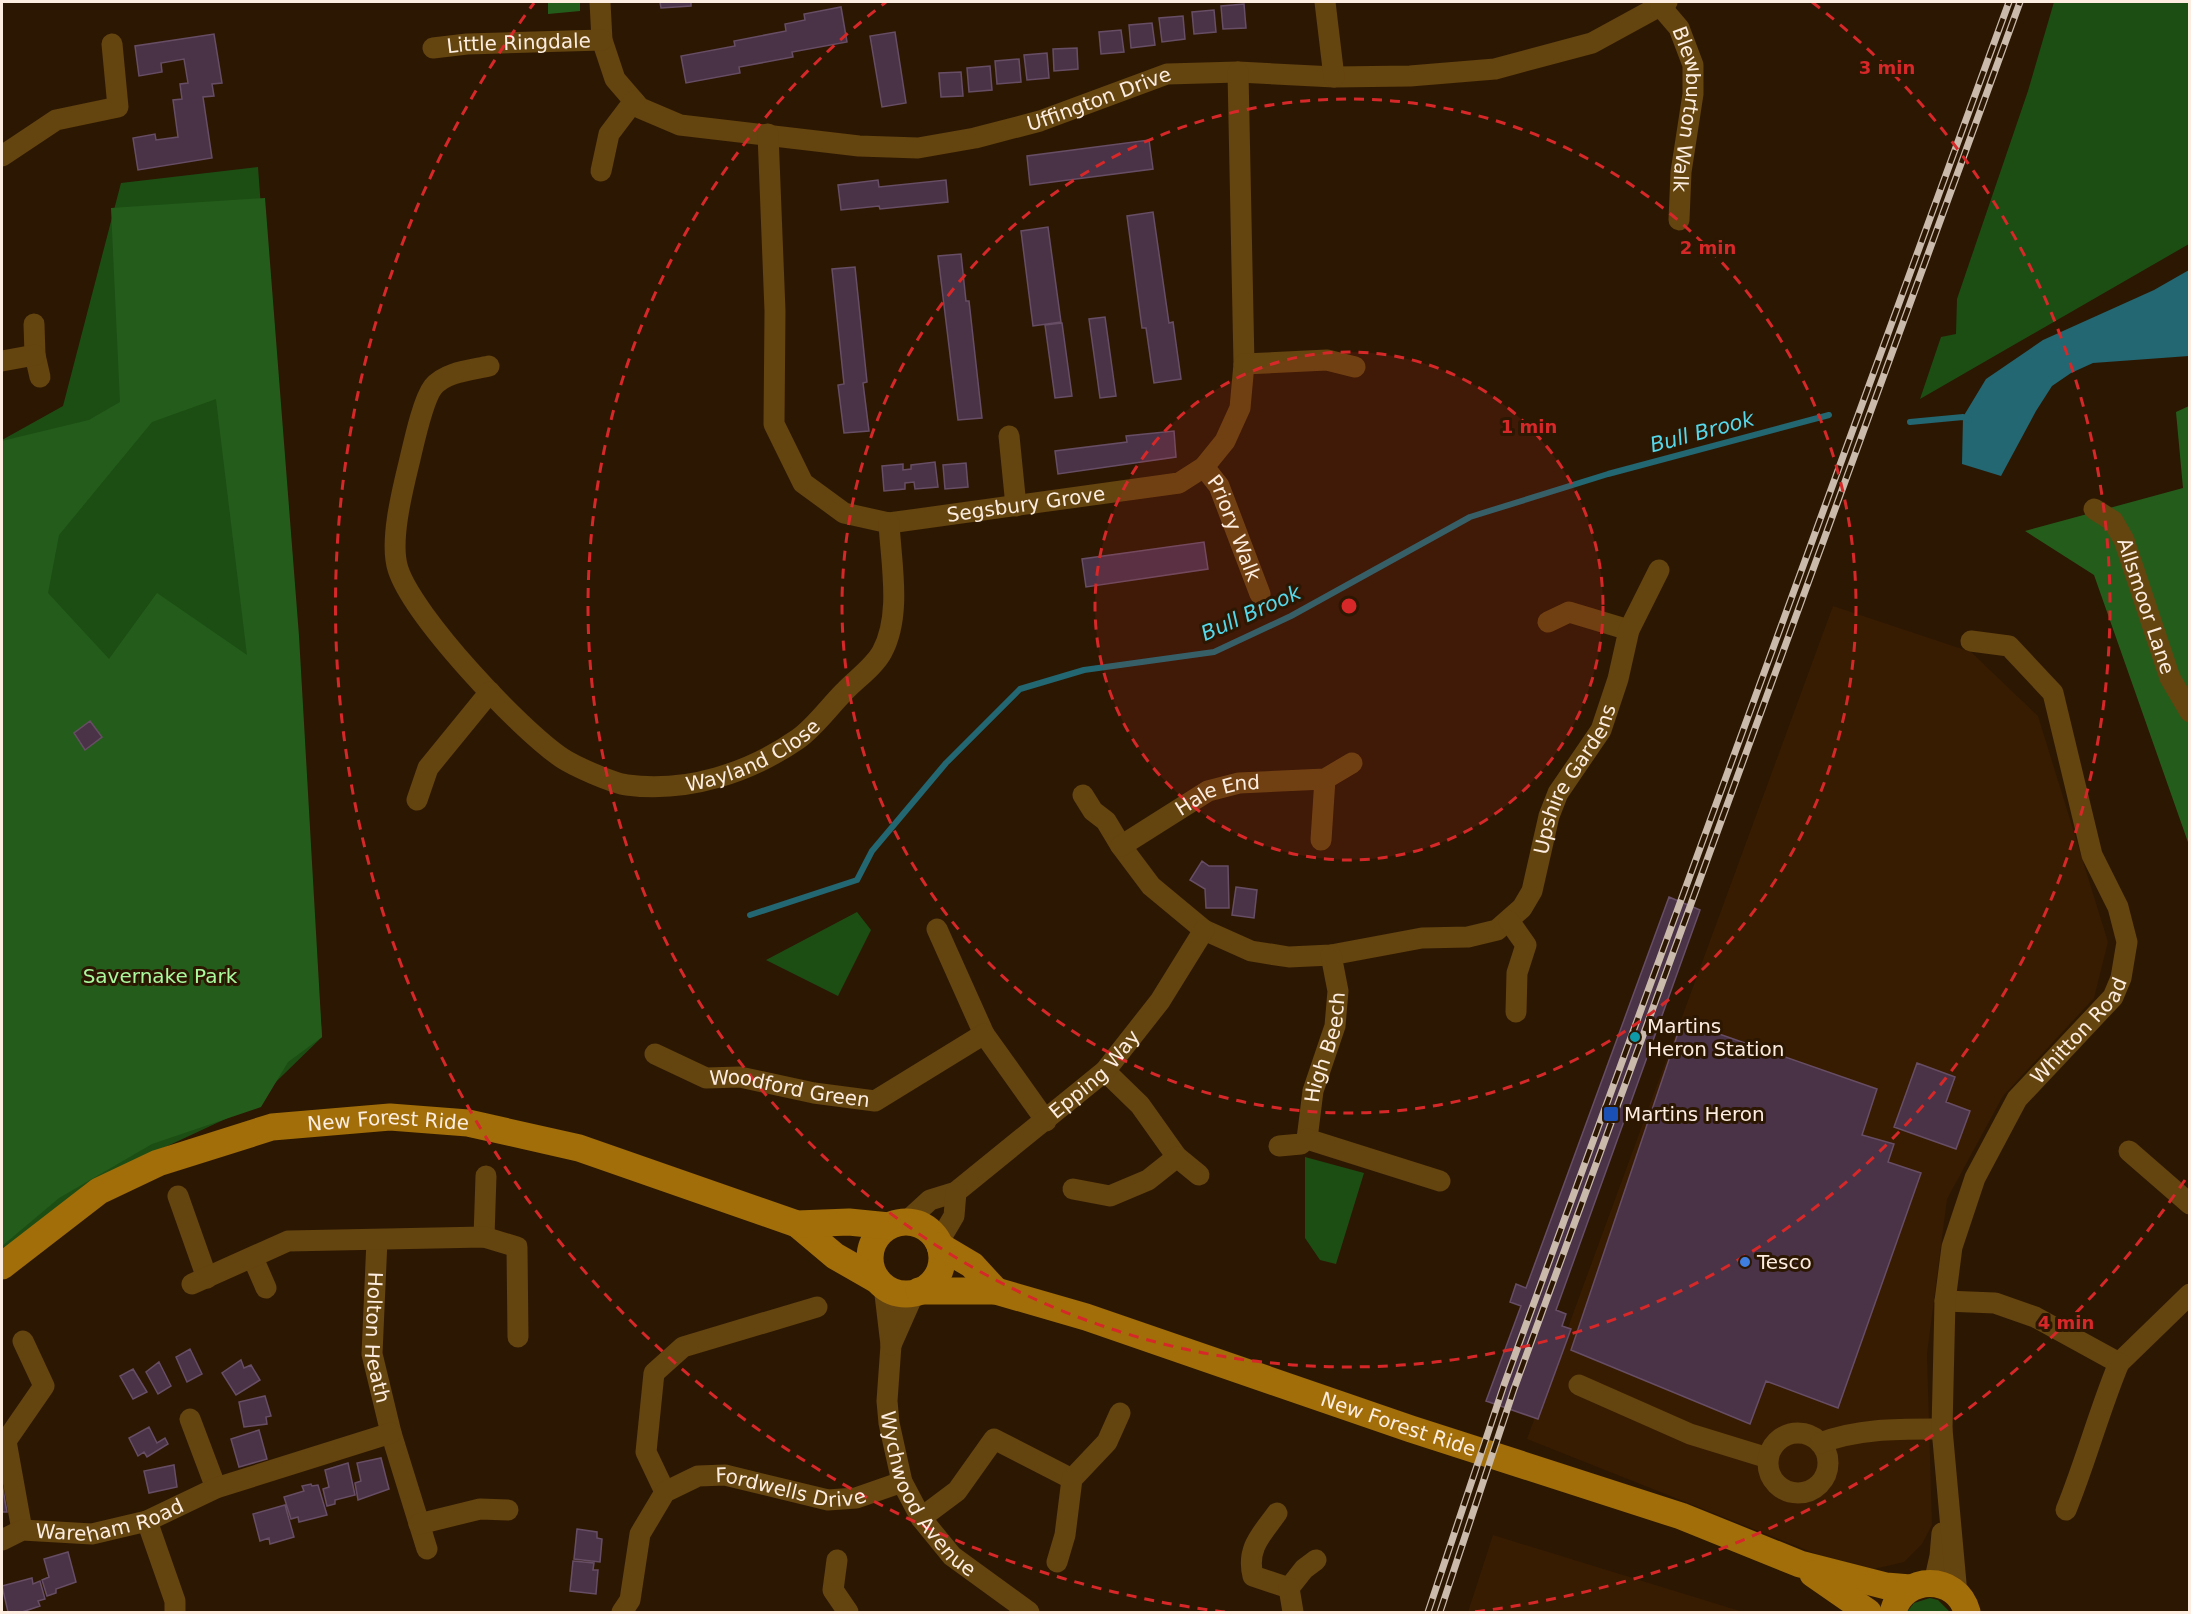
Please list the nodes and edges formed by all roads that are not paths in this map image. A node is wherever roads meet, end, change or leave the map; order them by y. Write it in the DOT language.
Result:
graph roads {
  1 [pos="600,2"];
  2 [pos="1325,2"];
  3 [pos="1664,4"];
  4 [pos="602,40"];
  5 [pos="112,44"];
  6 [pos="433,48"];
  7 [pos="1238,72"];
  8 [pos="1334,77"];
  9 [pos="634,101"];
  10 [pos="768,134"];
  11 [pos="2,156"];
  12 [pos="601,171"];
  13 [pos="1679,220"];
  14 [pos="34,324"];
  15 [pos="35,355"];
  16 [pos="2,361"];
  17 [pos="1244,364"];
  18 [pos="489,366"];
  19 [pos="1355,367"];
  20 [pos="40,377"];
  21 [pos="1009,436"];
  22 [pos="1203,466"];
  23 [pos="1016,506"];
  24 [pos="2094,509"];
  25 [pos="889,523"];
  26 [pos="1659,570"];
  27 [pos="1260,594"];
  28 [pos="1548,622"];
  29 [pos="1629,630"];
  30 [pos="1971,641"];
  31 [pos="490,692"];
  32 [pos="2190,712"];
  33 [pos="1352,763"];
  34 [pos="1325,779"];
  35 [pos="1083,795"];
  36 [pos="417,800"];
  37 [pos="1321,840"];
  38 [pos="1121,846"];
  39 [pos="1509,921"];
  40 [pos="937,929"];
  41 [pos="1204,930"];
  42 [pos="1331,955"];
  43 [pos="1516,1012"];
  44 [pos="984,1034"];
  45 [pos="655,1054"];
  46 [pos="1105,1071"];
  47 [pos="1046,1120"];
  48 [pos="1307,1139"];
  49 [pos="1279,1146"];
  50 [pos="2129,1151"];
  51 [pos="1177,1157"];
  52 [pos="1199,1175"];
  53 [pos="486,1176"];
  54 [pos="1440,1180"];
  55 [pos="1073,1189"];
  56 [pos="956,1192"];
  57 [pos="178,1196"];
  58 [pos="2190,1204"];
  59 [pos="797,1224"];
  60 [pos="897,1224"];
  61 [pos="484,1237"];
  62 [pos="377,1240"];
  63 [pos="939,1245"];
  64 [pos="253,1258"];
  65 [pos="2,1266"];
  66 [pos="881,1283"];
  67 [pos="266,1288"];
  68 [pos="996,1291"];
  69 [pos="917,1292"];
  70 [pos="2189,1296"];
  71 [pos="1945,1300"];
  72 [pos="817,1307"];
  73 [pos="518,1337"];
  74 [pos="23,1341"];
  75 [pos="891,1345"];
  76 [pos="2120,1363"];
  77 [pos="1579,1385"];
  78 [pos="1120,1413"];
  79 [pos="190,1419"];
  80 [pos="1942,1429"];
  81 [pos="391,1433"];
  82 [pos="1820,1443"];
  83 [pos="1768,1458"];
  84 [pos="1072,1479"];
  85 [pos="902,1482"];
  86 [pos="216,1488"];
  87 [pos="665,1492"];
  88 [pos="508,1510"];
  89 [pos="2066,1510"];
  90 [pos="1277,1513"];
  91 [pos="921,1518"];
  92 [pos="147,1521"];
  93 [pos="419,1524"];
  94 [pos="22,1530"];
  95 [pos="2,1540"];
  96 [pos="427,1550"];
  97 [pos="837,1560"];
  98 [pos="1316,1560"];
  99 [pos="1057,1562"];
  100 [pos="1800,1564"];
  101 [pos="1289,1588"];
  102 [pos="1942,1594"];
  103 [pos="176,1612"];
  104 [pos="622,1612"];
  105 [pos="848,1612"];
  106 [pos="1029,1612"];
  107 [pos="1293,1612"];
  108 [pos="1868,1612"];
  109 [pos="1893,1612"];
  1 -- 4 [label="street, Uffington Drive"];
  2 -- 8 [label="street"];
  3 -- 8 [label="street, Uffington Drive"];
  3 -- 13 [label="street, Blewburton Walk"];
  4 -- 6 [label="street, Little Ringdale"];
  4 -- 9 [label="street, Uffington Drive"];
  5 -- 11 [label="street"];
  7 -- 8 [label="street, Uffington Drive"];
  7 -- 10 [label="street, Uffington Drive"];
  7 -- 17 [label="street, Segsbury Grove"];
  9 -- 10 [label="street, Uffington Drive"];
  9 -- 12 [label="street"];
  10 -- 25 [label="street, Segsbury Grove"];
  14 -- 15 [label="street"];
  15 -- 16 [label="street"];
  15 -- 20 [label="street"];
  17 -- 19 [label="street"];
  17 -- 22 [label="street, Segsbury Grove"];
  18 -- 31 [label="street, Wayland Close"];
  21 -- 23 [label="street"];
  22 -- 23 [label="street, Segsbury Grove"];
  22 -- 27 [label="street, Priory Walk"];
  23 -- 25 [label="street, Segsbury Grove"];
  24 -- 32 [label="street, Allsmoor Lane"];
  25 -- 31 [label="street, Wayland Close"];
  26 -- 29 [label="street, Upshire Gardens"];
  28 -- 29 [label="street"];
  29 -- 39 [label="street, Upshire Gardens"];
  30 -- 71 [label="street, Whitton Road"];
  31 -- 36 [label="street"];
  33 -- 34 [label="street, Hale End"];
  34 -- 37 [label="street"];
  34 -- 38 [label="street, Hale End"];
  35 -- 38 [label="street"];
  38 -- 41 [label="street"];
  39 -- 42 [label="street, Upshire Gardens"];
  39 -- 43 [label="street"];
  40 -- 44 [label="street"];
  41 -- 42 [label="street, Upshire Gardens"];
  41 -- 46 [label="street, Epping Way"];
  42 -- 48 [label="street, High Beech"];
  44 -- 45 [label="street, Woodford Green"];
  44 -- 47 [label="street"];
  46 -- 47 [label="street, Epping Way"];
  46 -- 51 [label="street"];
  47 -- 56 [label="street, Epping Way"];
  48 -- 49 [label="street"];
  48 -- 54 [label="street"];
  50 -- 58 [label="street"];
  51 -- 52 [label="street"];
  51 -- 55 [label="street"];
  53 -- 61 [label="street"];
  56 -- 60 [label="street, Epping Way"];
  56 -- 63 [label="street"];
  57 -- 64 [label="street"];
  59 -- 60 [label="main road, New Forest Ride"];
  59 -- 65 [label="main road, New Forest Ride"];
  59 -- 66 [label="main road, New Forest Ride"];
  60 -- 63 [label="main road, New Forest Ride"];
  60 -- 66 [label="main road"];
  61 -- 62 [label="street"];
  61 -- 73 [label="street"];
  62 -- 64 [label="street"];
  62 -- 81 [label="street, Holton Heath"];
  63 -- 68 [label="main road, New Forest Ride"];
  63 -- 69 [label="main road"];
  64 -- 67 [label="street"];
  66 -- 69 [label="main road, New Forest Ride"];
  66 -- 75 [label="street, Wychwood Avenue"];
  68 -- 69 [label="main road, New Forest Ride"];
  68 -- 100 [label="main road, New Forest Ride"];
  69 -- 75 [label="street, Wychwood Avenue"];
  70 -- 76 [label="street"];
  71 -- 76 [label="street"];
  71 -- 80 [label="street, Whitton Road"];
  72 -- 87 [label="street"];
  74 -- 94 [label="street"];
  75 -- 85 [label="street, Wychwood Avenue"];
  76 -- 89 [label="street"];
  77 -- 83 [label="street"];
  78 -- 84 [label="street"];
  79 -- 86 [label="street"];
  80 -- 82 [label="street"];
  80 -- 102 [label="street, Whitton Road"];
  81 -- 86 [label="street, Wareham Road"];
  81 -- 93 [label="street, Holton Heath"];
  82 -- 83 [label="street"];
  82 -- 83 [label="street"];
  84 -- 91 [label="street"];
  84 -- 99 [label="street"];
  85 -- 87 [label="street, Fordwells Drive"];
  85 -- 91 [label="street, Wychwood Avenue"];
  86 -- 92 [label="street, Wareham Road"];
  87 -- 104 [label="street"];
  88 -- 93 [label="street"];
  90 -- 101 [label="street"];
  91 -- 106 [label="street, Wychwood Avenue"];
  92 -- 94 [label="street, Wareham Road"];
  92 -- 103 [label="street"];
  93 -- 96 [label="street, Holton Heath"];
  94 -- 95 [label="street, Wareham Road"];
  97 -- 105 [label="street"];
  98 -- 101 [label="street"];
  100 -- 102 [label="main road, New Forest Ride"];
  100 -- 108 [label="main road, New Forest Ride"];
  101 -- 107 [label="street"];
  102 -- 109 [label="main road"];
}
